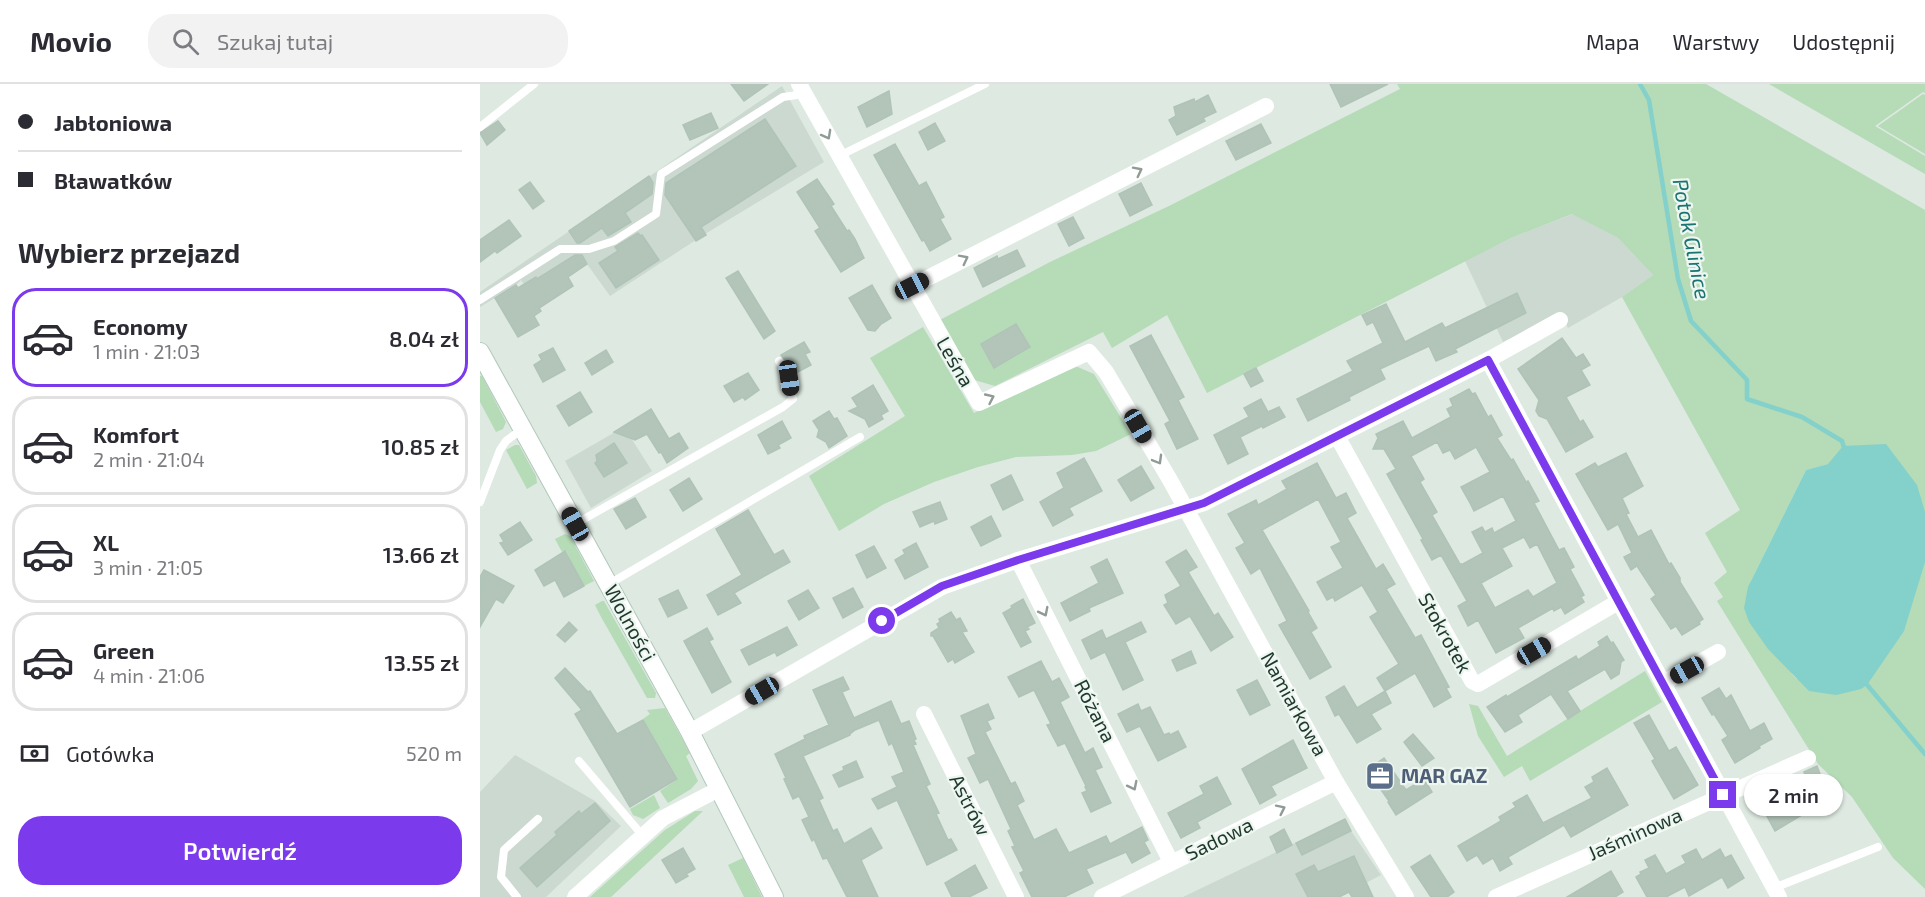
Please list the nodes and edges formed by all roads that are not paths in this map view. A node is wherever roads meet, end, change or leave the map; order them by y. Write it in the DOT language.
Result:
graph roads {
  1 [pos="534,84"];
  2 [pos="985,84"];
  3 [pos="801,89"];
  4 [pos="1266,106"];
  5 [pos="480,127"];
  6 [pos="839,156"];
  7 [pos="912,286"];
  8 [pos="480,300"];
  9 [pos="1560,320"];
  10 [pos="480,352"];
  11 [pos="1488,360"];
  12 [pos="779,361"];
  13 [pos="523,429"];
  14 [pos="1337,436"];
  15 [pos="860,437"];
  16 [pos="480,502"];
  17 [pos="1185,509"];
  18 [pos="575,524"];
  19 [pos="1018,560"];
  20 [pos="609,584"];
  21 [pos="1618,602"];
  22 [pos="1718,652"];
  23 [pos="1663,683"];
  24 [pos="924,714"];
  25 [pos="690,732"];
  26 [pos="1808,758"];
  27 [pos="579,761"];
  28 [pos="1336,782"];
  29 [pos="719,789"];
  30 [pos="1723,795"];
  31 [pos="537,819"];
  32 [pos="643,836"];
  33 [pos="1878,847"];
  34 [pos="1172,862"];
  35 [pos="1777,893"];
  36 [pos="517,897"];
  37 [pos="575,897"];
  38 [pos="774,897"];
  39 [pos="1016,897"];
  40 [pos="1102,897"];
  41 [pos="1406,897"];
  42 [pos="1496,897"];
  1 -- 5 [label="lane"];
  2 -- 6 [label="lane"];
  3 -- 6 [label="street, Leśna, one-way"];
  3 -- 8 [label="lane"];
  7 -- 4 [label="street, one-way"];
  6 -- 7 [label="street, Leśna"];
  7 -- 17 [label="street, Leśna, one-way"];
  9 -- 11 [label="street"];
  10 -- 13 [label="street, Wolności"];
  11 -- 14 [label="street"];
  11 -- 21 [label="street"];
  12 -- 18 [label="lane"];
  13 -- 16 [label="lane"];
  13 -- 18 [label="street, Wolności"];
  14 -- 17 [label="street"];
  14 -- 21 [label="street, Stokrotek"];
  15 -- 20 [label="lane"];
  17 -- 19 [label="street"];
  17 -- 28 [label="street, Namiarkowa"];
  18 -- 20 [label="street, Wolności"];
  19 -- 25 [label="street"];
  19 -- 34 [label="street, Różana, one-way"];
  20 -- 25 [label="street, Wolności"];
  21 -- 23 [label="street"];
  22 -- 23 [label="street"];
  23 -- 30 [label="street"];
  24 -- 39 [label="street, Astrów"];
  25 -- 29 [label="street, Wolności"];
  26 -- 30 [label="street, Jaśminowa"];
  27 -- 32 [label="lane"];
  34 -- 28 [label="street, Sadowa, one-way"];
  28 -- 41 [label="street, Namiarkowa"];
  29 -- 32 [label="street"];
  29 -- 38 [label="street, Wolności"];
  30 -- 35 [label="street"];
  30 -- 42 [label="street, Jaśminowa"];
  31 -- 36 [label="lane"];
  32 -- 37 [label="street"];
  33 -- 35 [label="lane"];
  34 -- 40 [label="street, Sadowa"];
}
